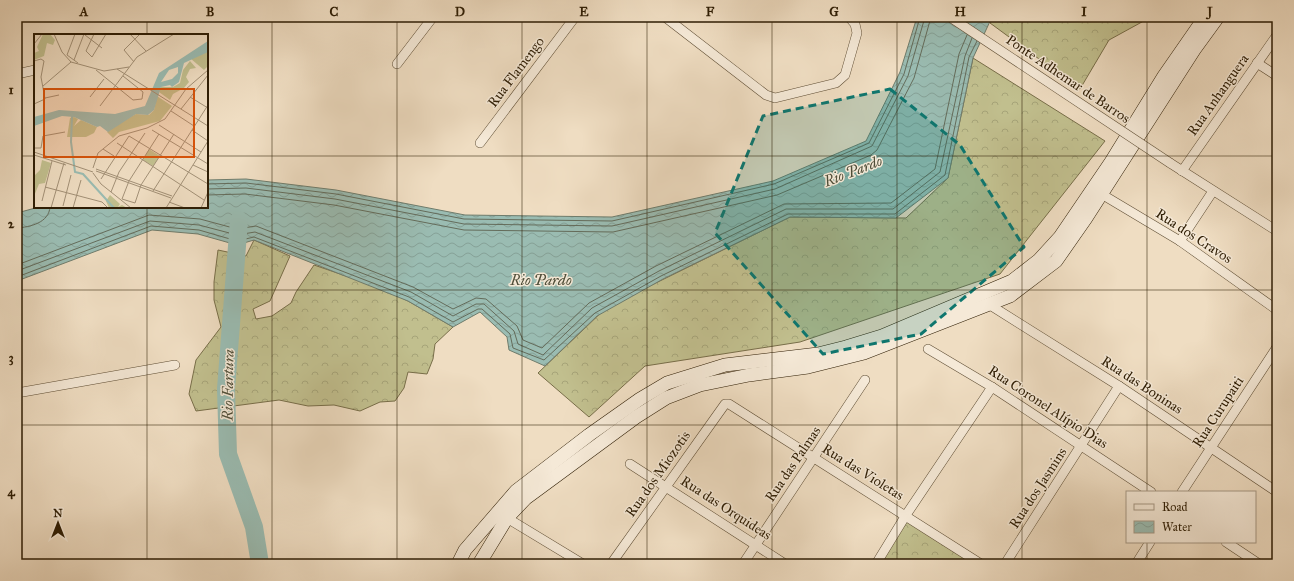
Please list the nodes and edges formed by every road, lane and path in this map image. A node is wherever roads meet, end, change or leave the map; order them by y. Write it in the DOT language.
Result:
graph roads {
  1 [pos="433,17"];
  2 [pos="575,17"];
  3 [pos="665,17"];
  4 [pos="950,17"];
  5 [pos="1205,17"];
  6 [pos="1218,17"];
  7 [pos="850,18"];
  8 [pos="1277,35"];
  9 [pos="1257,63"];
  10 [pos="397,64"];
  11 [pos="34,70"];
  12 [pos="17,74"];
  13 [pos="1277,76"];
  14 [pos="480,143"];
  15 [pos="1182,171"];
  16 [pos="1213,190"];
  17 [pos="1098,192"];
  18 [pos="1277,231"];
  19 [pos="1180,241"];
  20 [pos="990,305"];
  21 [pos="1277,310"];
  22 [pos="928,349"];
  23 [pos="1276,352"];
  24 [pos="176,365"];
  25 [pos="865,380"];
  26 [pos="1119,386"];
  27 [pos="992,387"];
  28 [pos="17,393"];
  29 [pos="729,404"];
  30 [pos="1082,445"];
  31 [pos="1210,448"];
  32 [pos="814,458"];
  33 [pos="630,464"];
  34 [pos="666,486"];
  35 [pos="1150,491"];
  36 [pos="1183,491"];
  37 [pos="1277,492"];
  38 [pos="502,515"];
  39 [pos="906,515"];
  40 [pos="1149,543"];
  41 [pos="1228,543"];
  42 [pos="756,544"];
  43 [pos="458,564"];
  44 [pos="479,564"];
  45 [pos="583,564"];
  46 [pos="612,564"];
  47 [pos="744,564"];
  48 [pos="785,564"];
  49 [pos="876,564"];
  50 [pos="982,564"];
  51 [pos="1005,564"];
  52 [pos="1136,564"];
  53 [pos="1259,564"];
  1 -- 10 [label="street"];
  2 -- 14 [label="street, Rua Flamengo"];
  3 -- 7 [label="street"];
  4 -- 15 [label="street, Ponte Adhemar de Barros, bridge"];
  5 -- 17 [label="main road"];
  6 -- 17 [label="main road"];
  8 -- 9 [label="street, Rua Anhanguera"];
  9 -- 13 [label="street"];
  9 -- 15 [label="street, Rua Anhanguera"];
  11 -- 12 [label="street"];
  15 -- 16 [label="street, Ponte Adhemar de Barros"];
  16 -- 18 [label="street, Ponte Adhemar de Barros"];
  16 -- 19 [label="street"];
  17 -- 19 [label="street, Rua dos Cravos"];
  17 -- 20 [label="main road"];
  17 -- 38 [label="main road"];
  19 -- 21 [label="street, Rua dos Cravos"];
  20 -- 26 [label="street, Rua das Boninas"];
  20 -- 38 [label="main road"];
  22 -- 27 [label="street, Rua Coronel Alípio Dias"];
  23 -- 31 [label="street, Rua Curupaiti"];
  24 -- 28 [label="street"];
  25 -- 32 [label="street, Rua das Palmas"];
  26 -- 30 [label="street, Rua dos Jasmins"];
  26 -- 31 [label="street, Rua das Boninas"];
  27 -- 30 [label="street, Rua Coronel Alípio Dias"];
  27 -- 39 [label="street"];
  29 -- 32 [label="street, Rua das Violetas"];
  29 -- 34 [label="street, Rua dos Miozotis"];
  30 -- 35 [label="street, Rua Coronel Alípio Dias"];
  30 -- 51 [label="street, Rua dos Jasmins"];
  31 -- 36 [label="street, Rua Curupaiti"];
  31 -- 37 [label="street, Rua das Boninas"];
  32 -- 39 [label="street, Rua das Violetas"];
  32 -- 42 [label="street, Rua das Palmas"];
  33 -- 34 [label="street, Rua das Orquideas"];
  34 -- 42 [label="street, Rua das Orquideas"];
  34 -- 46 [label="street, Rua dos Miozotis"];
  38 -- 43 [label="main road"];
  38 -- 44 [label="main road"];
  38 -- 45 [label="street"];
  39 -- 49 [label="street"];
  39 -- 50 [label="street, Rua das Violetas"];
  40 -- 52 [label="street"];
  41 -- 53 [label="street"];
  42 -- 47 [label="street, Rua das Palmas"];
  42 -- 48 [label="street, Rua das Orquideas"];
}
